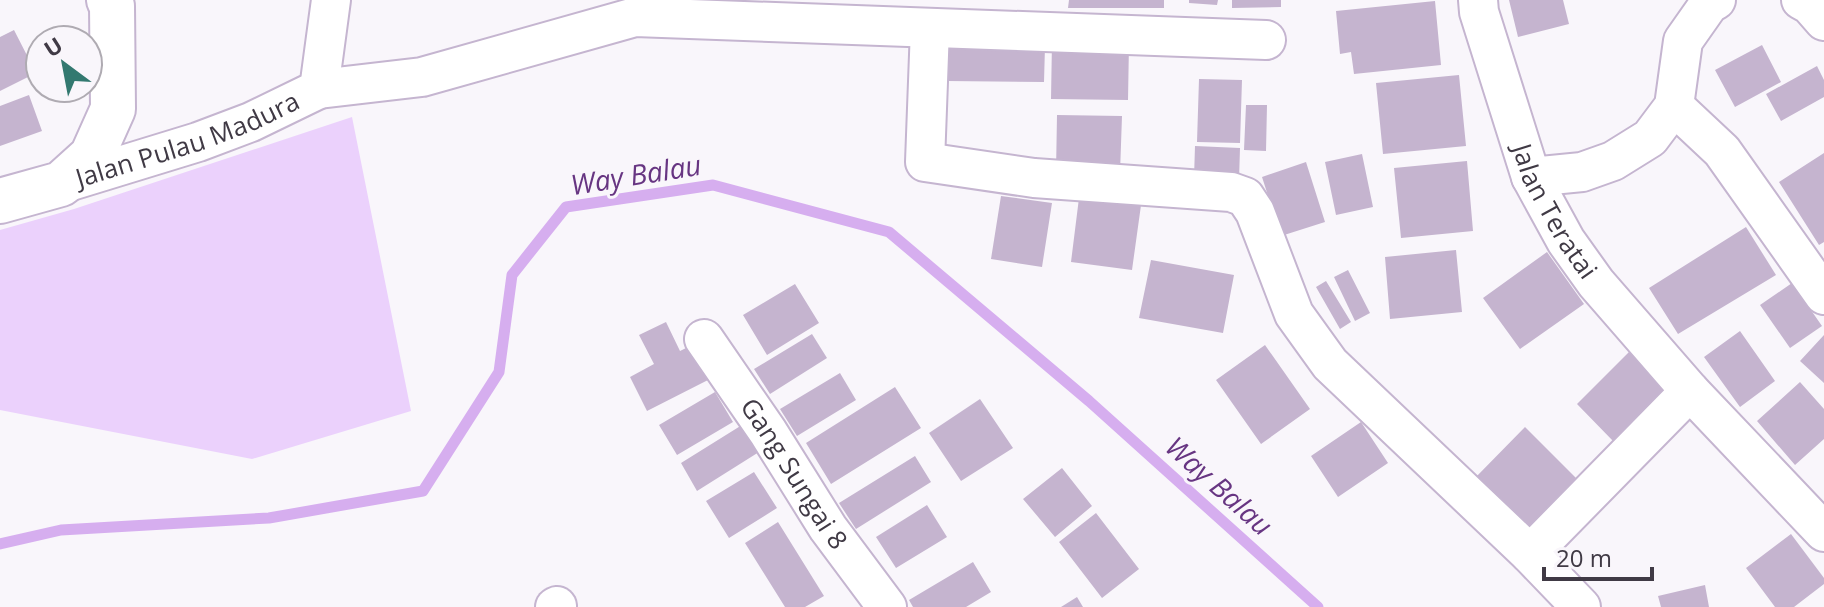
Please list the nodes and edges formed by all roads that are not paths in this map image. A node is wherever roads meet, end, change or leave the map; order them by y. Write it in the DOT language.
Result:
graph roads {
  1 [pos="109,0"];
  2 [pos="331,0"];
  3 [pos="1478,0"];
  4 [pos="1716,0"];
  5 [pos="1801,0"];
  6 [pos="1045,16"];
  7 [pos="1824,21"];
  8 [pos="930,28"];
  9 [pos="1266,40"];
  10 [pos="319,89"];
  11 [pos="1674,106"];
  12 [pos="1531,177"];
  13 [pos="61,184"];
  14 [pos="0,201"];
  15 [pos="1824,295"];
  16 [pos="704,339"];
  17 [pos="1690,391"];
  18 [pos="1824,532"];
  19 [pos="1530,554"];
  20 [pos="871,602"];
  21 [pos="1581,607"];
  1 -- 13 [label="main road"];
  2 -- 10 [label="street, Jalan Pulau Madura"];
  3 -- 12 [label="street, Jalan Teratai"];
  4 -- 11 [label="street"];
  5 -- 7 [label="street"];
  6 -- 8 [label="street"];
  6 -- 9 [label="street"];
  8 -- 10 [label="street"];
  8 -- 19 [label="street"];
  10 -- 13 [label="street, Jalan Pulau Madura"];
  11 -- 12 [label="street"];
  11 -- 15 [label="street"];
  12 -- 17 [label="street, Jalan Teratai"];
  13 -- 14 [label="main road"];
  16 -- 20 [label="street, Gang Sungai 8"];
  17 -- 18 [label="street, Jalan Teratai"];
  17 -- 19 [label="street"];
  19 -- 21 [label="street"];
}
